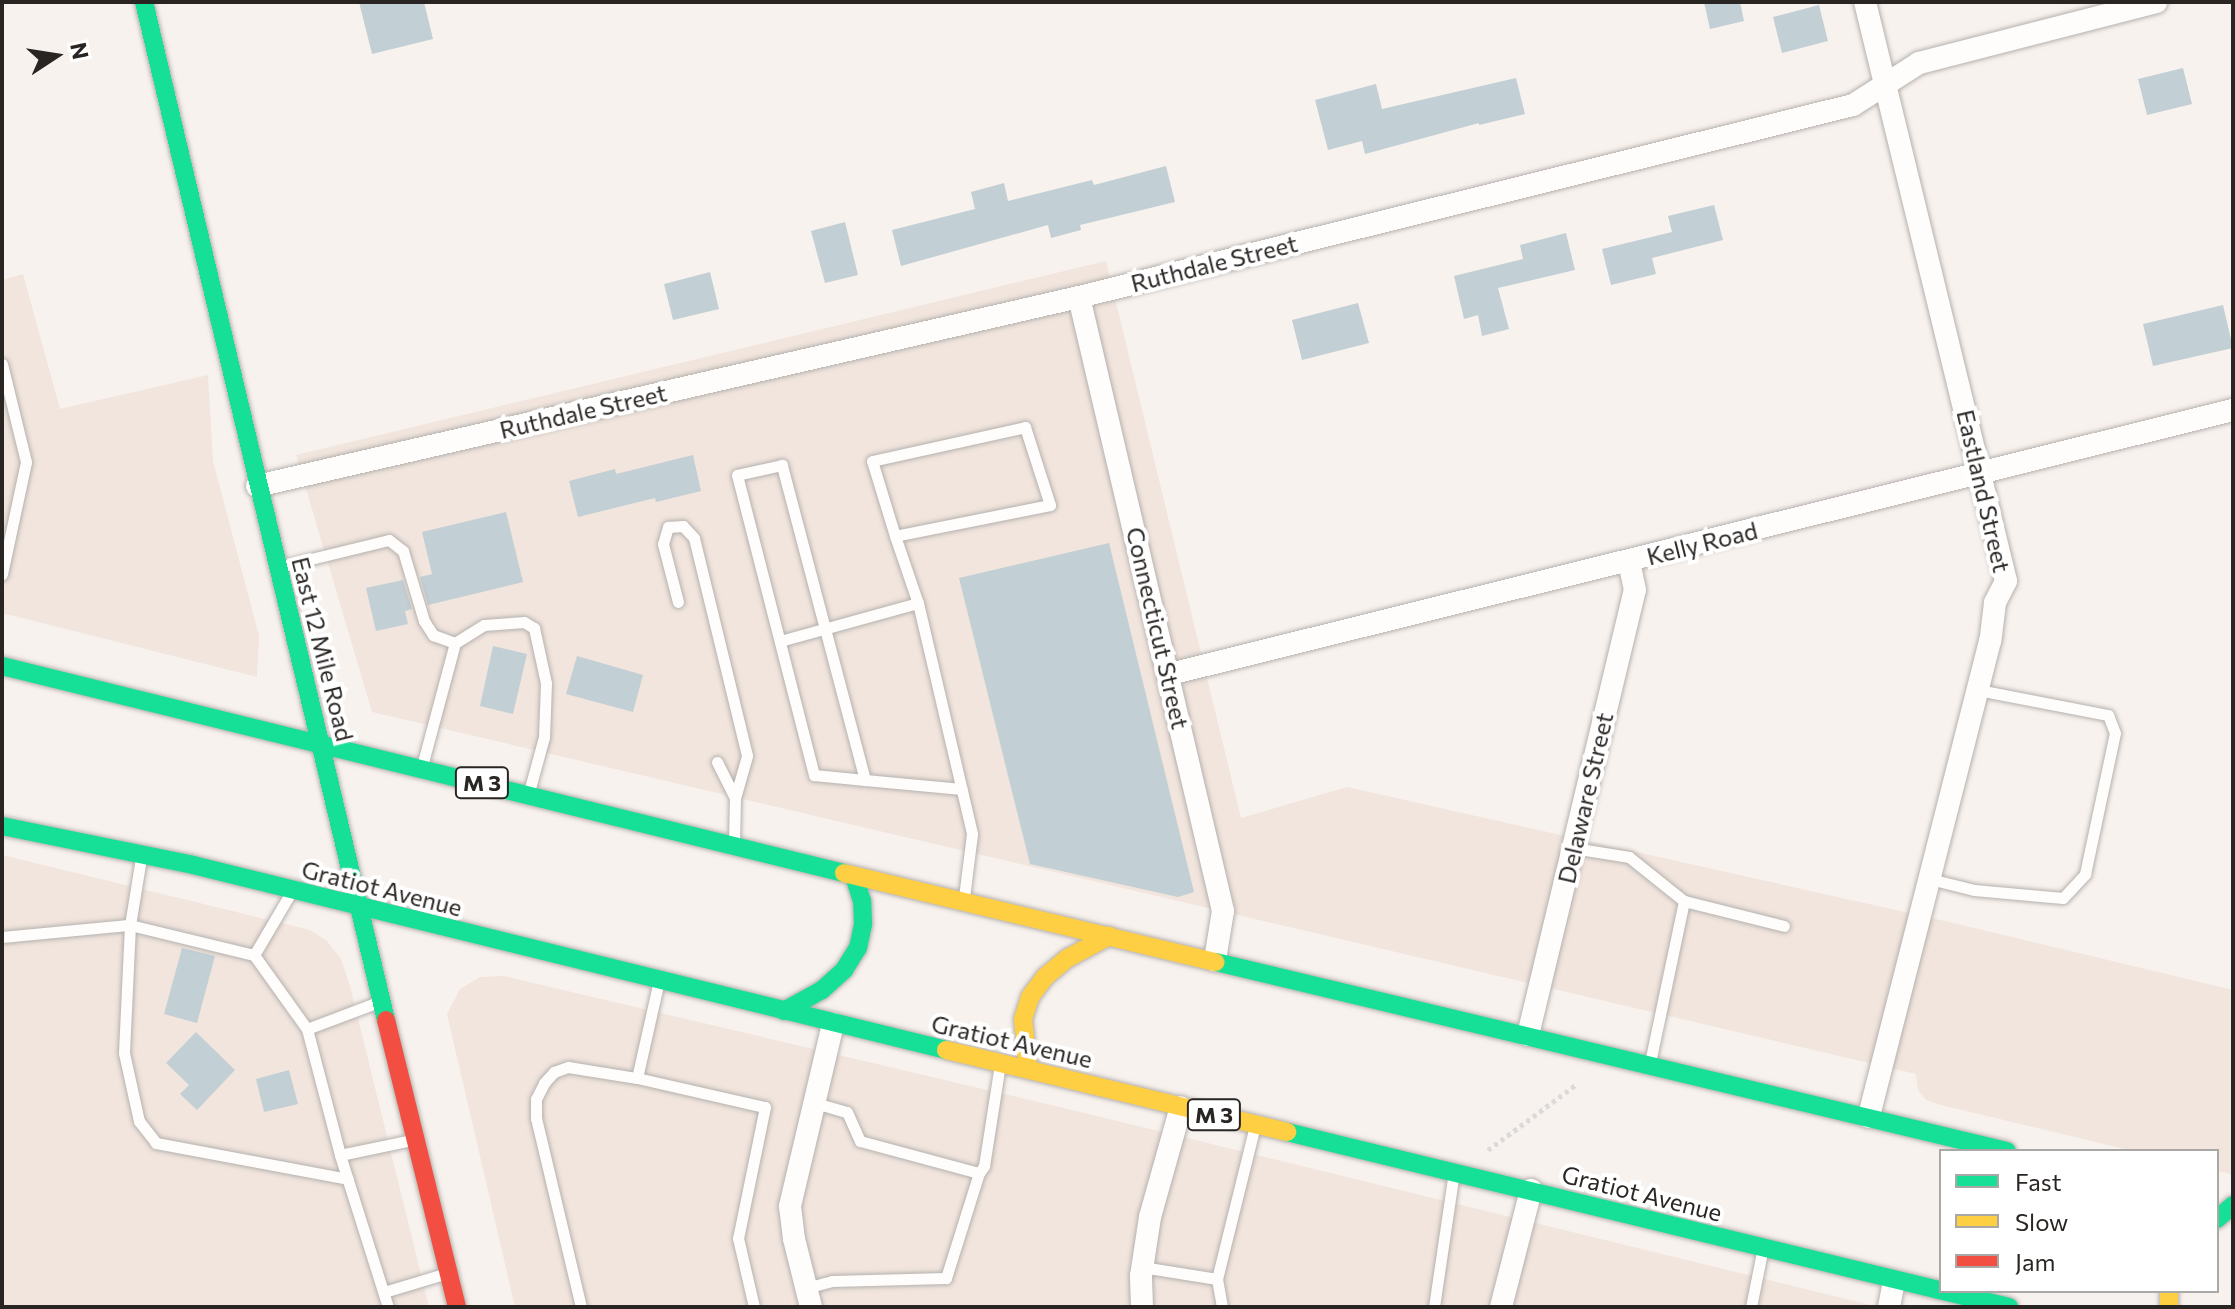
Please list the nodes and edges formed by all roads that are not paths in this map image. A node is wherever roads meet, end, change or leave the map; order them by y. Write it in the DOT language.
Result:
graph roads {
  1 [pos="144,2"];
  2 [pos="1865,2"];
  3 [pos="2156,2"];
  4 [pos="1885,84"];
  5 [pos="1079,297"];
  6 [pos="2,364"];
  7 [pos="2233,410"];
  8 [pos="1981,474"];
  9 [pos="257,486"];
  10 [pos="895,536"];
  11 [pos="1629,561"];
  12 [pos="278,567"];
  13 [pos="2,574"];
  14 [pos="678,602"];
  15 [pos="918,603"];
  16 [pos="825,628"];
  17 [pos="780,641"];
  18 [pos="455,643"];
  19 [pos="2,666"];
  20 [pos="1170,674"];
  21 [pos="1978,690"];
  22 [pos="323,744"];
  23 [pos="717,762"];
  24 [pos="422,768"];
  25 [pos="865,780"];
  26 [pos="962,789"];
  27 [pos="529,794"];
  28 [pos="735,798"];
  29 [pos="2,826"];
  30 [pos="734,845"];
  31 [pos="1573,848"];
  32 [pos="142,853"];
  33 [pos="854,876"];
  34 [pos="1930,879"];
  35 [pos="292,890"];
  36 [pos="1684,901"];
  37 [pos="963,902"];
  38 [pos="359,908"];
  39 [pos="130,925"];
  40 [pos="1784,926"];
  41 [pos="1109,936"];
  42 [pos="2,937"];
  43 [pos="254,955"];
  44 [pos="1215,960"];
  45 [pos="659,981"];
  46 [pos="382,1001"];
  47 [pos="784,1011"];
  48 [pos="833,1024"];
  49 [pos="307,1029"];
  50 [pos="1528,1035"];
  51 [pos="1001,1062"];
  52 [pos="1650,1064"];
  53 [pos="1028,1068"];
  54 [pos="637,1078"];
  55 [pos="815,1103"];
  56 [pos="1181,1107"];
  57 [pos="1869,1117"];
  58 [pos="1255,1125"];
  59 [pos="414,1140"];
  60 [pos="1995,1149"];
  61 [pos="340,1155"];
  62 [pos="979,1173"];
  63 [pos="1453,1173"];
  64 [pos="348,1179"];
  65 [pos="1531,1190"];
  66 [pos="1762,1248"];
  67 [pos="1142,1267"];
  68 [pos="448,1272"];
  69 [pos="1217,1279"];
  70 [pos="1894,1282"];
  71 [pos="1936,1285"];
  72 [pos="384,1292"];
  73 [pos="1963,1293"];
  74 [pos="808,1298"];
  75 [pos="388,1307"];
  76 [pos="457,1307"];
  77 [pos="581,1307"];
  78 [pos="754,1307"];
  79 [pos="1142,1307"];
  80 [pos="1222,1307"];
  81 [pos="1434,1307"];
  82 [pos="1501,1307"];
  83 [pos="1751,1307"];
  84 [pos="1889,1307"];
  85 [pos="2009,1307"];
  1 -- 9 [label="main road, East 12 Mile Road"];
  2 -- 4 [label="street, Eastland Street"];
  3 -- 4 [label="street, Ruthdale Street"];
  4 -- 5 [label="street, Ruthdale Street"];
  4 -- 8 [label="street, Eastland Street"];
  5 -- 9 [label="street, Ruthdale Street"];
  5 -- 20 [label="street, Connecticut Street"];
  6 -- 13 [label="lane"];
  7 -- 8 [label="street, Kelly Road"];
  8 -- 11 [label="street, Kelly Road"];
  8 -- 21 [label="street, Eastland Street"];
  9 -- 12 [label="main road, East 12 Mile Road"];
  10 -- 10 [label="lane"];
  10 -- 15 [label="lane"];
  11 -- 20 [label="street, Kelly Road"];
  11 -- 31 [label="street, Delaware Street"];
  12 -- 18 [label="lane"];
  12 -- 22 [label="main road, East 12 Mile Road"];
  14 -- 28 [label="lane"];
  15 -- 16 [label="lane"];
  15 -- 26 [label="lane"];
  16 -- 17 [label="lane"];
  16 -- 17 [label="lane"];
  16 -- 25 [label="lane"];
  17 -- 25 [label="lane"];
  18 -- 24 [label="lane"];
  18 -- 27 [label="lane"];
  19 -- 22 [label="main road, M 3"];
  20 -- 44 [label="street, Connecticut Street"];
  21 -- 34 [label="street, Eastland Street"];
  21 -- 34 [label="lane"];
  22 -- 24 [label="main road, M 3"];
  22 -- 38 [label="main road, East 12 Mile Road"];
  23 -- 28 [label="lane"];
  24 -- 27 [label="main road, M 3"];
  25 -- 26 [label="lane"];
  26 -- 37 [label="lane"];
  27 -- 30 [label="main road, M 3"];
  28 -- 30 [label="lane"];
  29 -- 32 [label="main road, Gratiot Avenue / M 3"];
  30 -- 33 [label="main road, M 3"];
  31 -- 36 [label="lane"];
  31 -- 50 [label="street, Delaware Street"];
  32 -- 35 [label="main road, Gratiot Avenue / M 3"];
  32 -- 39 [label="lane"];
  33 -- 37 [label="main road, M 3"];
  33 -- 47 [label="main road"];
  34 -- 57 [label="street, Eastland Street"];
  35 -- 38 [label="main road, Gratiot Avenue / M 3"];
  35 -- 43 [label="lane"];
  36 -- 40 [label="lane"];
  36 -- 52 [label="lane"];
  37 -- 41 [label="main road, M 3"];
  38 -- 45 [label="main road, Gratiot Avenue / M 3"];
  38 -- 46 [label="main road, East 12 Mile Road"];
  39 -- 42 [label="lane"];
  39 -- 43 [label="lane"];
  39 -- 64 [label="lane"];
  41 -- 44 [label="main road, M 3"];
  41 -- 53 [label="main road"];
  43 -- 49 [label="lane"];
  44 -- 50 [label="main road, M 3"];
  45 -- 47 [label="main road, Gratiot Avenue / M 3"];
  45 -- 54 [label="lane"];
  46 -- 49 [label="lane"];
  46 -- 59 [label="main road, East 12 Mile Road"];
  47 -- 48 [label="main road, Gratiot Avenue / M 3"];
  48 -- 51 [label="main road, Gratiot Avenue / M 3"];
  48 -- 55 [label="street"];
  49 -- 61 [label="lane"];
  50 -- 52 [label="main road, M 3"];
  51 -- 53 [label="main road, Gratiot Avenue / M 3"];
  51 -- 62 [label="lane"];
  52 -- 57 [label="main road, M 3"];
  53 -- 56 [label="main road, Gratiot Avenue / M 3"];
  54 -- 77 [label="lane"];
  54 -- 78 [label="lane"];
  55 -- 62 [label="lane"];
  55 -- 74 [label="street"];
  56 -- 58 [label="main road, Gratiot Avenue / M 3"];
  56 -- 67 [label="street"];
  57 -- 60 [label="main road, M 3"];
  58 -- 63 [label="main road, Gratiot Avenue / M 3"];
  58 -- 69 [label="lane"];
  59 -- 61 [label="lane"];
  59 -- 68 [label="main road, East 12 Mile Road"];
  61 -- 64 [label="lane"];
  62 -- 74 [label="lane"];
  63 -- 65 [label="main road, Gratiot Avenue / M 3"];
  63 -- 81 [label="lane"];
  64 -- 72 [label="lane"];
  65 -- 66 [label="main road, Gratiot Avenue / M 3"];
  65 -- 82 [label="street"];
  66 -- 70 [label="main road, Gratiot Avenue / M 3"];
  66 -- 83 [label="lane"];
  67 -- 69 [label="lane"];
  67 -- 79 [label="street"];
  68 -- 72 [label="lane"];
  68 -- 76 [label="main road, East 12 Mile Road"];
  69 -- 80 [label="lane"];
  70 -- 71 [label="main road, Gratiot Avenue / M 3"];
  70 -- 84 [label="street"];
  72 -- 75 [label="lane"];
  73 -- 85 [label="main road, Gratiot Avenue / M 3"];
}
